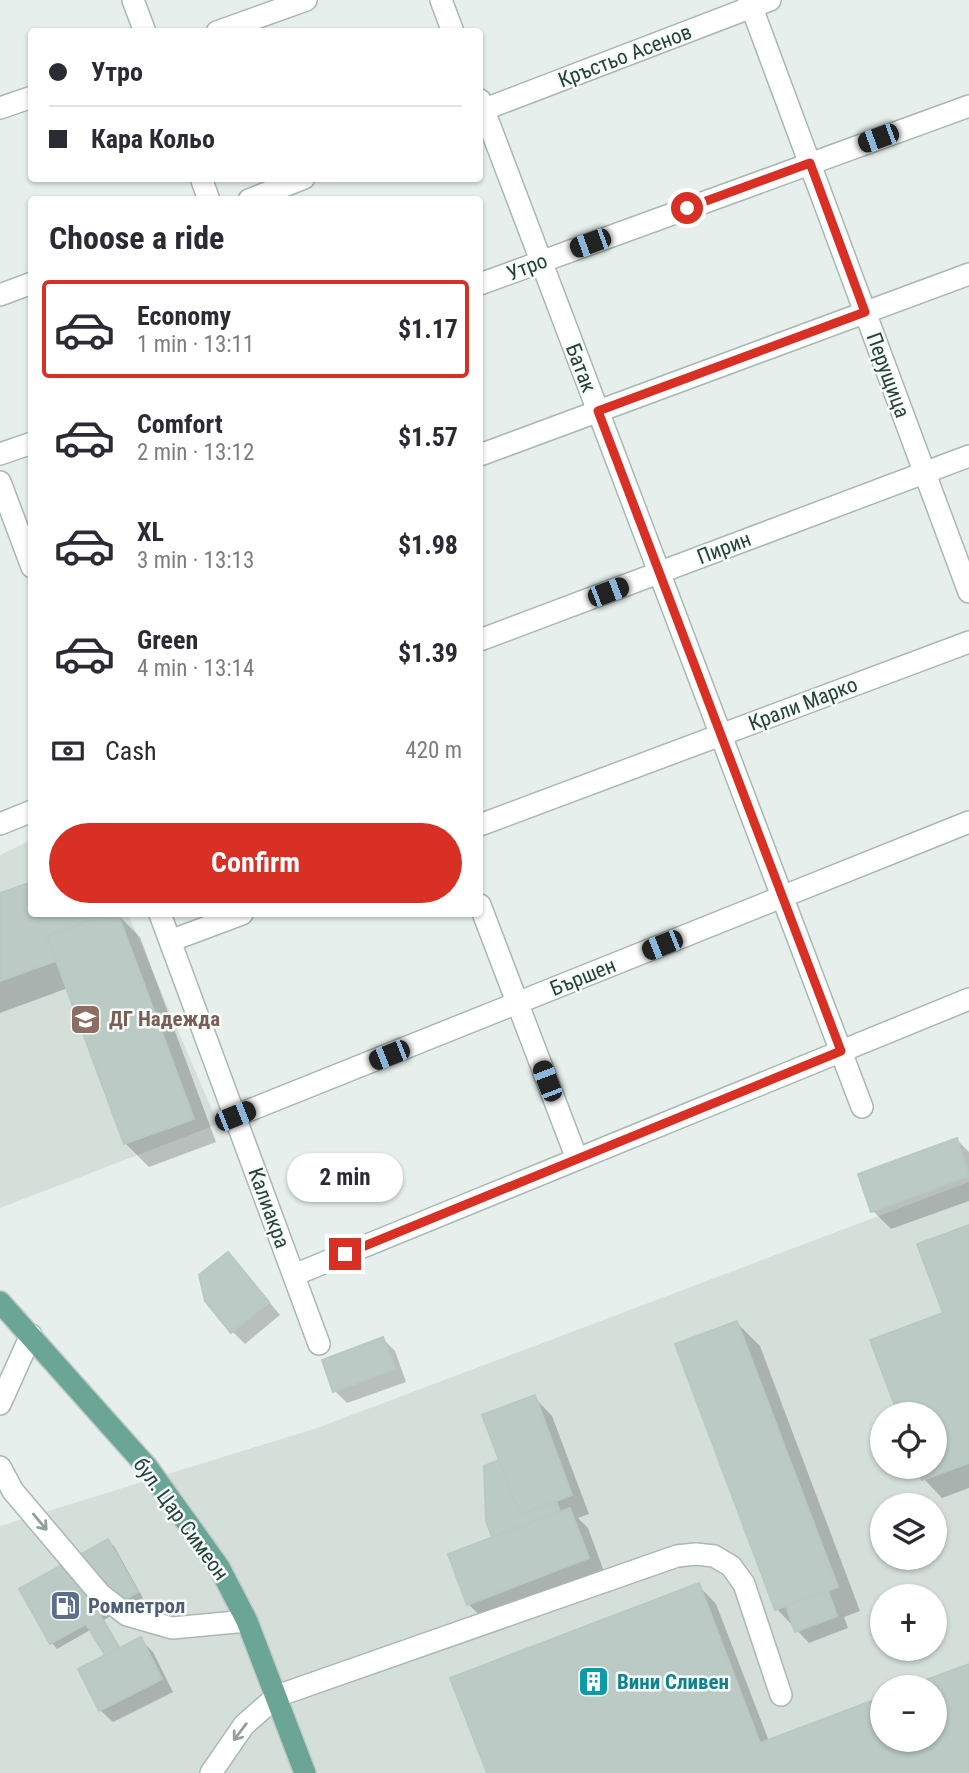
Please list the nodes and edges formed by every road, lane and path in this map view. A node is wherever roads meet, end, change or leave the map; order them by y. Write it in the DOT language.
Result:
graph roads {
  1 [pos="133,0"];
  2 [pos="306,0"];
  3 [pos="441,0"];
  4 [pos="757,2"];
  5 [pos="144,28"];
  6 [pos="228,28"];
  7 [pos="452,28"];
  8 [pos="28,98"];
  9 [pos="483,106"];
  10 [pos="969,106"];
  11 [pos="0,108"];
  12 [pos="483,112"];
  13 [pos="810,163"];
  14 [pos="294,182"];
  15 [pos="259,196"];
  16 [pos="541,261"];
  17 [pos="969,274"];
  18 [pos="483,283"];
  19 [pos="28,284"];
  20 [pos="0,295"];
  21 [pos="865,312"];
  22 [pos="598,411"];
  23 [pos="28,444"];
  24 [pos="0,454"];
  25 [pos="483,455"];
  26 [pos="969,456"];
  27 [pos="924,473"];
  28 [pos="0,482"];
  29 [pos="28,556"];
  30 [pos="659,572"];
  31 [pos="969,592"];
  32 [pos="483,639"];
  33 [pos="969,642"];
  34 [pos="721,735"];
  35 [pos="28,813"];
  36 [pos="969,822"];
  37 [pos="0,824"];
  38 [pos="483,824"];
  39 [pos="782,897"];
  40 [pos="483,913"];
  41 [pos="161,917"];
  42 [pos="235,917"];
  43 [pos="170,941"];
  44 [pos="969,999"];
  45 [pos="517,1003"];
  46 [pos="841,1051"];
  47 [pos="862,1107"];
  48 [pos="235,1116"];
  49 [pos="577,1159"];
  50 [pos="294,1275"];
  51 [pos="0,1302"];
  52 [pos="31,1335"];
  53 [pos="319,1344"];
  54 [pos="0,1404"];
  55 [pos="0,1467"];
  56 [pos="247,1621"];
  57 [pos="781,1695"];
  58 [pos="277,1696"];
  59 [pos="211,1773"];
  60 [pos="305,1773"];
  1 -- 5 [label="street"];
  2 -- 6 [label="street"];
  3 -- 7 [label="street"];
  4 -- 9 [label="street, Кръстьо Асенов"];
  4 -- 13 [label="street, Перущица"];
  8 -- 11 [label="street"];
  10 -- 13 [label="street, Утро"];
  12 -- 16 [label="street, Батак"];
  13 -- 16 [label="street, Утро"];
  13 -- 21 [label="street, Перущица"];
  14 -- 15 [label="street"];
  16 -- 18 [label="street, Утро"];
  16 -- 22 [label="street, Батак"];
  17 -- 21 [label="street"];
  19 -- 20 [label="street"];
  21 -- 22 [label="street"];
  21 -- 27 [label="street, Перущица"];
  22 -- 25 [label="street"];
  22 -- 30 [label="street, Батак"];
  23 -- 24 [label="street"];
  26 -- 27 [label="street, Пирин"];
  27 -- 30 [label="street, Пирин"];
  27 -- 31 [label="street, Перущица"];
  28 -- 29 [label="street"];
  30 -- 32 [label="street, Пирин"];
  30 -- 34 [label="street, Батак"];
  33 -- 34 [label="street, Крали Марко"];
  34 -- 38 [label="street, Крали Марко"];
  34 -- 39 [label="street, Батак"];
  35 -- 37 [label="street"];
  36 -- 39 [label="street, Бършен"];
  39 -- 45 [label="street, Бършен"];
  39 -- 46 [label="street, Батак"];
  40 -- 45 [label="street"];
  41 -- 43 [label="street, Калиакра"];
  42 -- 43 [label="street"];
  43 -- 48 [label="street, Калиакра"];
  44 -- 46 [label="street"];
  45 -- 48 [label="street, Бършен"];
  45 -- 49 [label="street"];
  46 -- 47 [label="street, Батак"];
  46 -- 49 [label="street"];
  48 -- 50 [label="street, Калиакра"];
  49 -- 50 [label="street"];
  50 -- 53 [label="street, Калиакра"];
  51 -- 52 [label="main road, бул. Цар Симеон"];
  52 -- 54 [label="street"];
  52 -- 56 [label="main road, бул. Цар Симеон"];
  55 -- 56 [label="street, one-way"];
  56 -- 58 [label="main road, бул. Цар Симеон"];
  57 -- 58 [label="street"];
  58 -- 59 [label="street, one-way"];
  58 -- 60 [label="main road, бул. Цар Симеон"];
}
